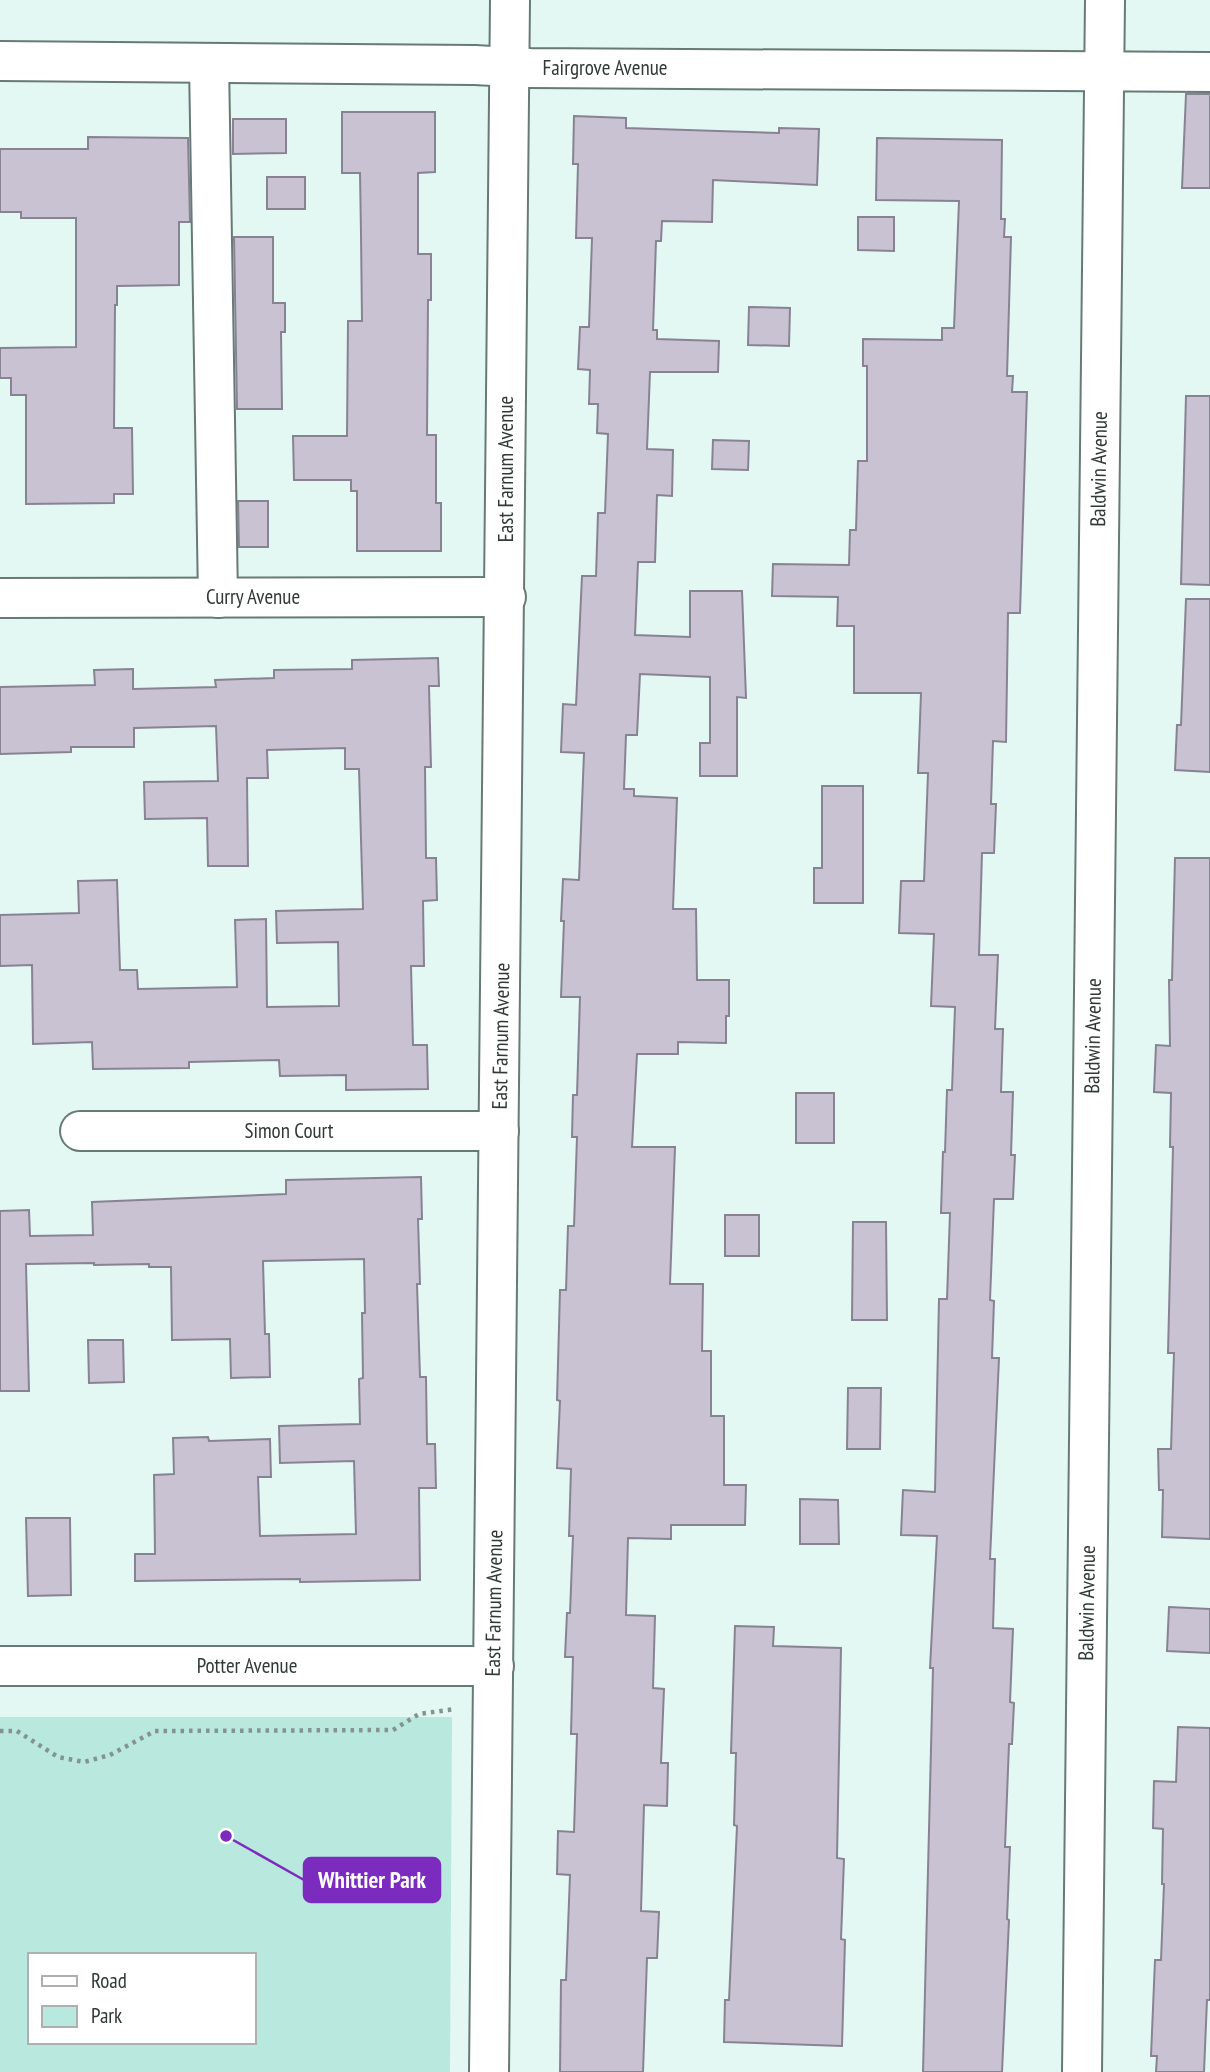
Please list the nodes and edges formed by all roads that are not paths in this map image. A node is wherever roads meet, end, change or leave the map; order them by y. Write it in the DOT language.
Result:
graph roads {
  1 [pos="510,0"];
  2 [pos="1105,0"];
  3 [pos="0,61"];
  4 [pos="209,62"];
  5 [pos="509,67"];
  6 [pos="1104,71"];
  7 [pos="1210,72"];
  8 [pos="506,597"];
  9 [pos="0,598"];
  10 [pos="218,598"];
  11 [pos="80,1131"];
  12 [pos="499,1131"];
  13 [pos="0,1666"];
  14 [pos="494,1666"];
  15 [pos="489,2072"];
  16 [pos="1082,2072"];
  1 -- 5 [label="street, East Farnum Avenue"];
  2 -- 6 [label="street, Baldwin Avenue"];
  3 -- 4 [label="street, Fairgrove Avenue"];
  4 -- 5 [label="street, Fairgrove Avenue"];
  4 -- 10 [label="street"];
  5 -- 6 [label="street, Fairgrove Avenue"];
  5 -- 8 [label="street, East Farnum Avenue"];
  6 -- 7 [label="street, Fairgrove Avenue"];
  6 -- 16 [label="street, Baldwin Avenue"];
  8 -- 10 [label="street, Curry Avenue"];
  8 -- 12 [label="street, East Farnum Avenue"];
  9 -- 10 [label="street, Curry Avenue"];
  11 -- 12 [label="street, Simon Court"];
  12 -- 14 [label="street, East Farnum Avenue"];
  13 -- 14 [label="street, Potter Avenue"];
  14 -- 15 [label="street, East Farnum Avenue"];
}
